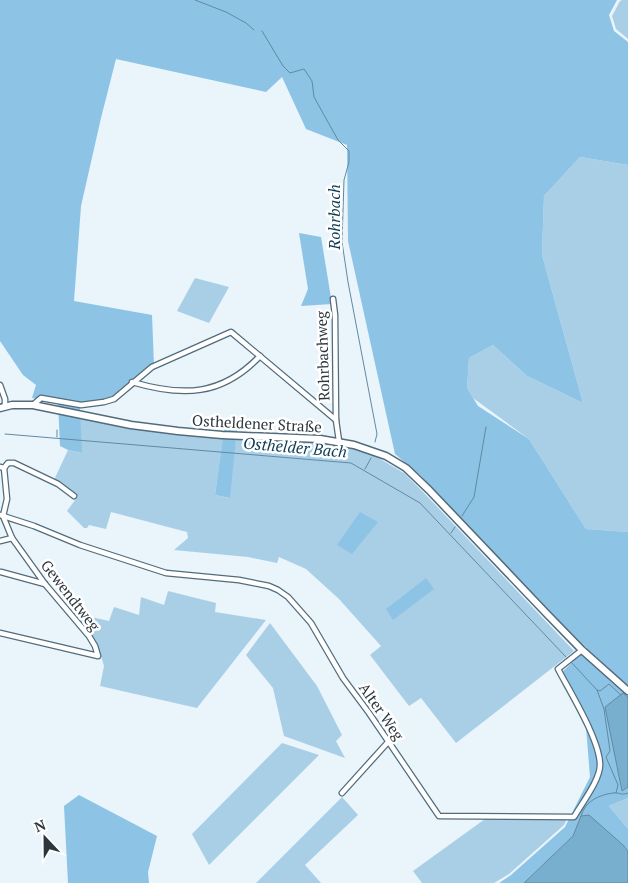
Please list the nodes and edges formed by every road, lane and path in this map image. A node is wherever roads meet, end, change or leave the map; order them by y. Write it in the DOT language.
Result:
graph roads {
  1 [pos="333,299"];
  2 [pos="260,356"];
  3 [pos="132,382"];
  4 [pos="0,385"];
  5 [pos="33,405"];
  6 [pos="3,407"];
  7 [pos="336,420"];
  8 [pos="339,441"];
  9 [pos="2,467"];
  10 [pos="74,496"];
  11 [pos="1,516"];
  12 [pos="12,538"];
  13 [pos="0,541"];
  14 [pos="1,572"];
  15 [pos="45,584"];
  16 [pos="0,633"];
  17 [pos="582,650"];
  18 [pos="628,691"];
  19 [pos="388,741"];
  20 [pos="342,793"];
  1 -- 7 [label="street, Rohrbachweg"];
  2 -- 3 [label="street"];
  2 -- 3 [label="street"];
  2 -- 7 [label="street"];
  3 -- 5 [label="street"];
  4 -- 6 [label="street"];
  5 -- 6 [label="main road, Ostheldener Straße"];
  5 -- 8 [label="main road, Ostheldener Straße"];
  7 -- 8 [label="street, Rohrbachweg"];
  8 -- 17 [label="main road, Ostheldener Straße"];
  9 -- 10 [label="street"];
  9 -- 11 [label="street"];
  11 -- 12 [label="street, Gewendtweg"];
  11 -- 19 [label="street, Alter Weg"];
  12 -- 13 [label="street"];
  12 -- 15 [label="street, Gewendtweg"];
  14 -- 15 [label="street"];
  15 -- 16 [label="street, Gewendtweg"];
  17 -- 18 [label="main road, Ostheldener Straße"];
  17 -- 19 [label="street, Alter Weg"];
  19 -- 20 [label="street"];
}
